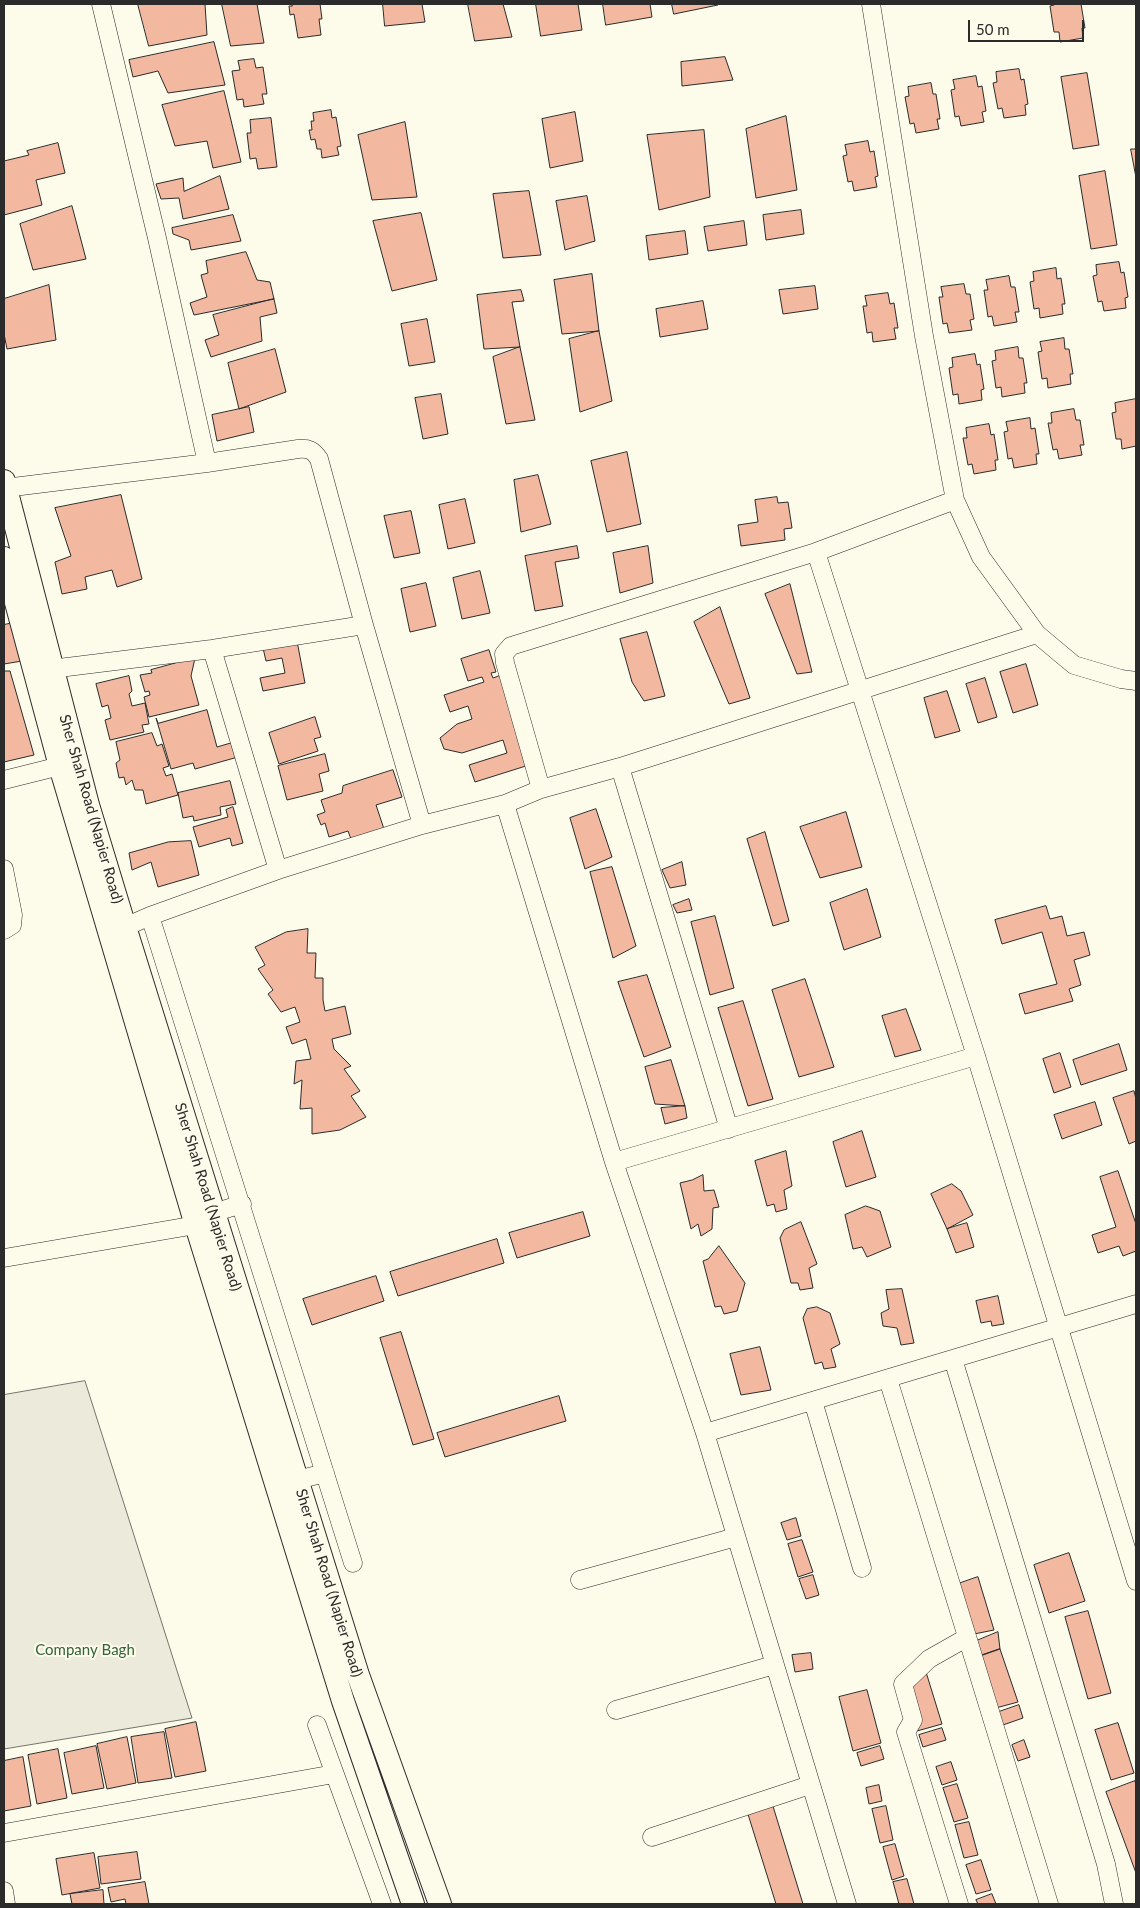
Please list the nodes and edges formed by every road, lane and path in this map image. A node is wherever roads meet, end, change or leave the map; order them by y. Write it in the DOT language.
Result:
graph roads {
  1 [pos="102,4"];
  2 [pos="871,4"];
  3 [pos="207,463"];
  4 [pos="5,485"];
  5 [pos="955,500"];
  6 [pos="816,552"];
  7 [pos="4,558"];
  8 [pos="364,625"];
  9 [pos="1037,634"];
  10 [pos="212,649"];
  11 [pos="51,669"];
  12 [pos="1136,681"];
  13 [pos="859,692"];
  14 [pos="60,766"];
  15 [pos="620,767"];
  16 [pos="4,780"];
  17 [pos="541,789"];
  18 [pos="505,804"];
  19 [pos="422,825"];
  20 [pos="4,869"];
  21 [pos="278,870"];
  22 [pos="150,916"];
  23 [pos="4,930"];
  24 [pos="119,935"];
  25 [pos="976,1056"];
  26 [pos="728,1129"];
  27 [pos="614,1162"];
  28 [pos="242,1204"];
  29 [pos="205,1219"];
  30 [pos="4,1258"];
  31 [pos="1136,1304"];
  32 [pos="1058,1328"];
  33 [pos="953,1359"];
  34 [pos="888,1379"];
  35 [pos="813,1401"];
  36 [pos="705,1433"];
  37 [pos="325,1473"];
  38 [pos="297,1480"];
  39 [pos="736,1537"];
  40 [pos="353,1563"];
  41 [pos="862,1568"];
  42 [pos="580,1580"];
  43 [pos="1136,1581"];
  44 [pos="966,1638"];
  45 [pos="774,1665"];
  46 [pos="616,1710"];
  47 [pos="317,1725"];
  48 [pos="334,1774"];
  49 [pos="810,1785"];
  50 [pos="4,1833"];
  51 [pos="652,1837"];
  52 [pos="4,1891"];
  53 [pos="6,1904"];
  54 [pos="382,1904"];
  55 [pos="412,1904"];
  56 [pos="440,1904"];
  57 [pos="846,1904"];
  58 [pos="959,1904"];
  59 [pos="1049,1904"];
  60 [pos="1114,1904"];
  1 -- 3 [label="street"];
  2 -- 5 [label="street"];
  3 -- 4 [label="street"];
  3 -- 8 [label="street"];
  4 -- 11 [label="main road, Sher Shah Road (Napier Road)"];
  5 -- 6 [label="street"];
  5 -- 9 [label="street"];
  6 -- 13 [label="street"];
  6 -- 17 [label="street"];
  7 -- 14 [label="main road, Sher Shah Road (Napier Road)"];
  8 -- 10 [label="street"];
  8 -- 19 [label="street"];
  9 -- 12 [label="street"];
  9 -- 13 [label="street"];
  10 -- 11 [label="street"];
  10 -- 21 [label="street"];
  11 -- 24 [label="main road, Sher Shah Road (Napier Road)"];
  13 -- 15 [label="street"];
  13 -- 25 [label="street"];
  14 -- 16 [label="street"];
  14 -- 24 [label="main road, Sher Shah Road (Napier Road)"];
  15 -- 17 [label="street"];
  15 -- 26 [label="street"];
  17 -- 18 [label="street"];
  18 -- 19 [label="street"];
  18 -- 27 [label="street"];
  19 -- 21 [label="street"];
  20 -- 23 [label="street"];
  21 -- 22 [label="street"];
  22 -- 24 [label="street"];
  22 -- 28 [label="street"];
  24 -- 29 [label="main road, Sher Shah Road (Napier Road)"];
  25 -- 26 [label="street"];
  25 -- 32 [label="street"];
  26 -- 27 [label="street"];
  27 -- 36 [label="street"];
  28 -- 29 [label="street"];
  28 -- 37 [label="street"];
  29 -- 30 [label="street"];
  29 -- 38 [label="main road, Sher Shah Road (Napier Road)"];
  29 -- 55 [label="main road, Sher Shah Road (Napier Road)"];
  31 -- 32 [label="street"];
  32 -- 33 [label="street"];
  32 -- 43 [label="street"];
  33 -- 34 [label="street"];
  33 -- 60 [label="street"];
  34 -- 35 [label="street"];
  34 -- 44 [label="street"];
  35 -- 36 [label="street"];
  35 -- 41 [label="street"];
  36 -- 39 [label="street"];
  37 -- 38 [label="street"];
  37 -- 40 [label="street"];
  38 -- 56 [label="main road, Sher Shah Road (Napier Road)"];
  39 -- 42 [label="street"];
  39 -- 45 [label="street"];
  44 -- 58 [label="street"];
  44 -- 59 [label="street"];
  45 -- 46 [label="street"];
  45 -- 49 [label="street"];
  47 -- 48 [label="street"];
  48 -- 50 [label="street"];
  48 -- 54 [label="street"];
  49 -- 51 [label="street"];
  49 -- 57 [label="street"];
  52 -- 53 [label="street"];
}
